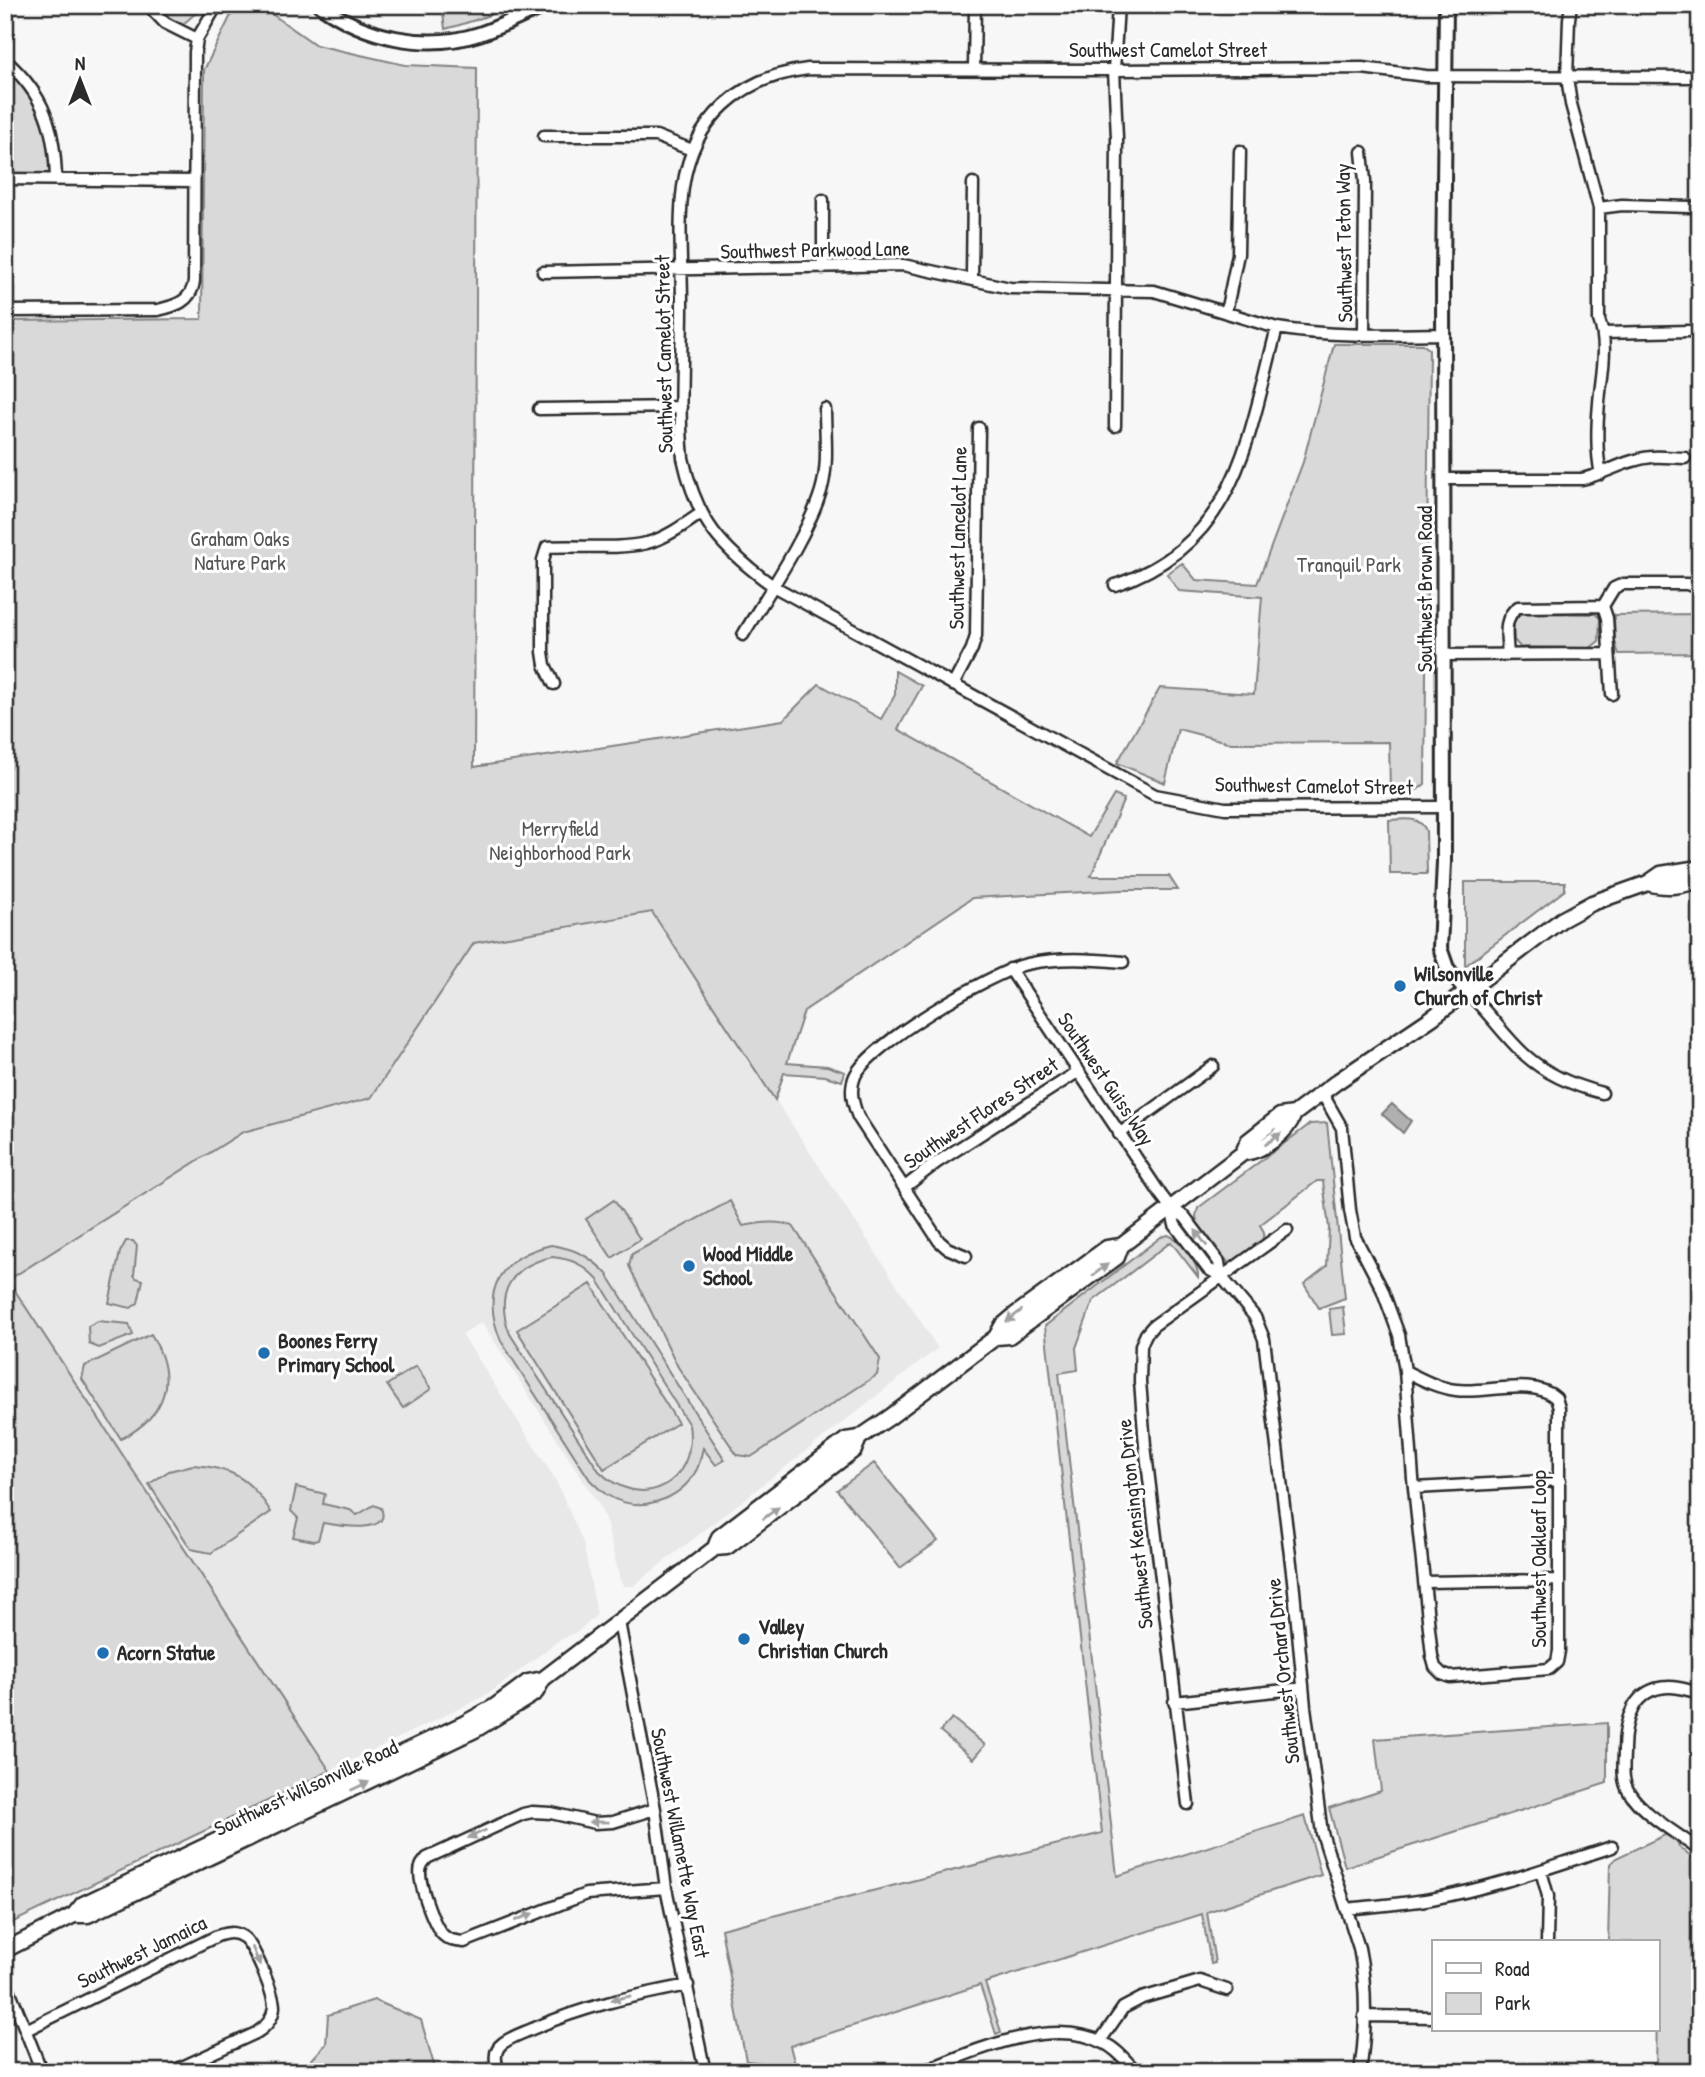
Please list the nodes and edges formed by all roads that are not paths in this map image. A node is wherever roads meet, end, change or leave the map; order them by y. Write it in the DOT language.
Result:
graph roads {
  1 [pos="148,5"];
  2 [pos="217,5"];
  3 [pos="320,5"];
  4 [pos="550,5"];
  5 [pos="975,5"];
  6 [pos="1118,5"];
  7 [pos="1446,5"];
  8 [pos="1571,5"];
  9 [pos="530,8"];
  10 [pos="197,39"];
  11 [pos="5,60"];
  12 [pos="974,69"];
  13 [pos="1114,71"];
  14 [pos="1445,76"];
  15 [pos="1567,76"];
  16 [pos="1700,77"];
  17 [pos="544,136"];
  18 [pos="692,150"];
  19 [pos="1240,151"];
  20 [pos="1362,152"];
  21 [pos="5,179"];
  22 [pos="55,180"];
  23 [pos="193,181"];
  24 [pos="973,183"];
  25 [pos="823,200"];
  26 [pos="1690,207"];
  27 [pos="1598,208"];
  28 [pos="823,268"];
  29 [pos="682,271"];
  30 [pos="543,272"];
  31 [pos="972,279"];
  32 [pos="1117,291"];
  33 [pos="5,310"];
  34 [pos="1226,312"];
  35 [pos="1277,328"];
  36 [pos="1690,331"];
  37 [pos="1604,333"];
  38 [pos="1364,334"];
  39 [pos="1443,334"];
  40 [pos="681,407"];
  41 [pos="539,409"];
  42 [pos="825,409"];
  43 [pos="1115,426"];
  44 [pos="979,428"];
  45 [pos="1685,458"];
  46 [pos="1601,474"];
  47 [pos="1444,479"];
  48 [pos="700,514"];
  49 [pos="1115,585"];
  50 [pos="773,586"];
  51 [pos="1700,589"];
  52 [pos="1603,606"];
  53 [pos="743,635"];
  54 [pos="1609,654"];
  55 [pos="1445,655"];
  56 [pos="1508,655"];
  57 [pos="554,684"];
  58 [pos="953,685"];
  59 [pos="1612,694"];
  60 [pos="1444,807"];
  61 [pos="1700,875"];
  62 [pos="1123,962"];
  63 [pos="1010,970"];
  64 [pos="1466,991"];
  65 [pos="1213,1066"];
  66 [pos="1079,1071"];
  67 [pos="1322,1093"];
  68 [pos="1602,1093"];
  69 [pos="1119,1134"];
  70 [pos="905,1187"];
  71 [pos="1171,1208"];
  72 [pos="1287,1230"];
  73 [pos="966,1256"];
  74 [pos="1221,1276"];
  75 [pos="1405,1371"];
  76 [pos="1560,1480"];
  77 [pos="1415,1488"];
  78 [pos="1559,1580"];
  79 [pos="1424,1582"];
  80 [pos="619,1622"];
  81 [pos="1303,1688"];
  82 [pos="1700,1693"];
  83 [pos="1174,1702"];
  84 [pos="1188,1804"];
  85 [pos="655,1809"];
  86 [pos="1612,1847"];
  87 [pos="1700,1851"];
  88 [pos="1541,1871"];
  89 [pos="666,1888"];
  90 [pos="1346,1909"];
  91 [pos="1547,1940"];
  92 [pos="5,1950"];
  93 [pos="5,1979"];
  94 [pos="688,1985"];
  95 [pos="1227,1990"];
  96 [pos="1364,2016"];
  97 [pos="1432,2017"];
  98 [pos="26,2030"];
  99 [pos="1100,2041"];
  100 [pos="42,2072"];
  101 [pos="171,2072"];
  102 [pos="499,2072"];
  103 [pos="705,2072"];
  104 [pos="921,2072"];
  105 [pos="1137,2072"];
  106 [pos="1360,2072"];
  1 -- 10 [label="street"];
  2 -- 10 [label="street"];
  3 -- 9 [label="street"];
  4 -- 9 [label="street"];
  5 -- 12 [label="street"];
  6 -- 13 [label="street"];
  7 -- 14 [label="street, Southwest Brown Road"];
  8 -- 15 [label="street"];
  10 -- 23 [label="street"];
  11 -- 22 [label="street"];
  12 -- 13 [label="street, Southwest Camelot Street"];
  12 -- 18 [label="street, Southwest Camelot Street"];
  13 -- 14 [label="street, Southwest Camelot Street"];
  13 -- 32 [label="street"];
  14 -- 15 [label="street, Southwest Camelot Street"];
  14 -- 39 [label="street, Southwest Brown Road"];
  15 -- 16 [label="street, Southwest Camelot Street"];
  15 -- 27 [label="street"];
  17 -- 18 [label="street"];
  18 -- 29 [label="street, Southwest Camelot Street"];
  19 -- 34 [label="street"];
  20 -- 38 [label="street, Southwest Teton Way"];
  21 -- 22 [label="street"];
  22 -- 23 [label="street"];
  23 -- 33 [label="street"];
  24 -- 31 [label="street"];
  25 -- 28 [label="street"];
  26 -- 27 [label="street"];
  27 -- 37 [label="street"];
  28 -- 29 [label="street, Southwest Parkwood Lane"];
  28 -- 31 [label="street, Southwest Parkwood Lane"];
  29 -- 30 [label="street, Southwest Parkwood Lane"];
  29 -- 40 [label="street, Southwest Camelot Street"];
  31 -- 32 [label="street, Southwest Parkwood Lane"];
  32 -- 34 [label="street, Southwest Parkwood Lane"];
  32 -- 43 [label="street"];
  34 -- 35 [label="street, Southwest Parkwood Lane"];
  35 -- 38 [label="street, Southwest Parkwood Lane"];
  35 -- 49 [label="street"];
  36 -- 37 [label="street"];
  37 -- 46 [label="street"];
  38 -- 39 [label="street, Southwest Parkwood Lane"];
  39 -- 47 [label="street, Southwest Brown Road"];
  40 -- 41 [label="street"];
  40 -- 48 [label="street, Southwest Camelot Street"];
  42 -- 50 [label="street"];
  44 -- 58 [label="street, Southwest Lancelot Lane"];
  45 -- 46 [label="street"];
  46 -- 47 [label="street"];
  47 -- 55 [label="street, Southwest Brown Road"];
  48 -- 50 [label="street, Southwest Camelot Street"];
  48 -- 57 [label="street"];
  50 -- 53 [label="street"];
  50 -- 58 [label="street, Southwest Camelot Street"];
  51 -- 52 [label="street"];
  52 -- 54 [label="street"];
  52 -- 56 [label="street"];
  54 -- 56 [label="street"];
  54 -- 59 [label="street"];
  55 -- 56 [label="street"];
  55 -- 60 [label="street, Southwest Brown Road"];
  58 -- 60 [label="street, Southwest Camelot Street"];
  60 -- 64 [label="street, Southwest Brown Road"];
  61 -- 64 [label="main road, Southwest Wilsonville Road"];
  62 -- 63 [label="street"];
  63 -- 66 [label="street, Southwest Guiss Way"];
  63 -- 70 [label="street"];
  64 -- 67 [label="main road, Southwest Wilsonville Road"];
  64 -- 68 [label="street, Southwest Brown Road"];
  65 -- 69 [label="street"];
  66 -- 69 [label="street, Southwest Guiss Way"];
  66 -- 70 [label="street, Southwest Flores Street"];
  67 -- 71 [label="main road, Southwest Wilsonville Road"];
  67 -- 75 [label="street, Southwest Oakleaf Loop"];
  69 -- 71 [label="street, Southwest Guiss Way"];
  70 -- 73 [label="street"];
  71 -- 74 [label="street, Southwest Orchard Drive"];
  71 -- 80 [label="main road, Southwest Wilsonville Road"];
  72 -- 74 [label="street, Southwest Kensington Drive"];
  74 -- 81 [label="street, Southwest Orchard Drive"];
  74 -- 83 [label="street, Southwest Kensington Drive"];
  75 -- 76 [label="street, Southwest Oakleaf Loop"];
  75 -- 77 [label="street, Southwest Oakleaf Loop"];
  76 -- 77 [label="street"];
  76 -- 78 [label="street, Southwest Oakleaf Loop"];
  77 -- 79 [label="street, Southwest Oakleaf Loop"];
  78 -- 79 [label="street"];
  78 -- 79 [label="street, Southwest Oakleaf Loop"];
  80 -- 85 [label="street, Southwest Willamette Way East"];
  80 -- 92 [label="main road, Southwest Wilsonville Road"];
  81 -- 83 [label="street"];
  81 -- 90 [label="street, Southwest Orchard Drive"];
  82 -- 87 [label="street"];
  83 -- 84 [label="street, Southwest Kensington Drive"];
  85 -- 89 [label="street, Southwest Willamette Way East"];
  85 -- 89 [label="street, one-way"];
  86 -- 88 [label="street"];
  88 -- 90 [label="street"];
  88 -- 91 [label="street"];
  89 -- 94 [label="street, Southwest Willamette Way East"];
  90 -- 96 [label="street, Southwest Orchard Drive"];
  93 -- 98 [label="street"];
  94 -- 102 [label="street, one-way"];
  94 -- 103 [label="street, Southwest Willamette Way East"];
  95 -- 99 [label="street"];
  96 -- 97 [label="street"];
  96 -- 106 [label="street, Southwest Orchard Drive"];
  98 -- 100 [label="street"];
  98 -- 101 [label="street, Southwest Jamaica, one-way"];
  99 -- 104 [label="street"];
  99 -- 105 [label="street"];
}
